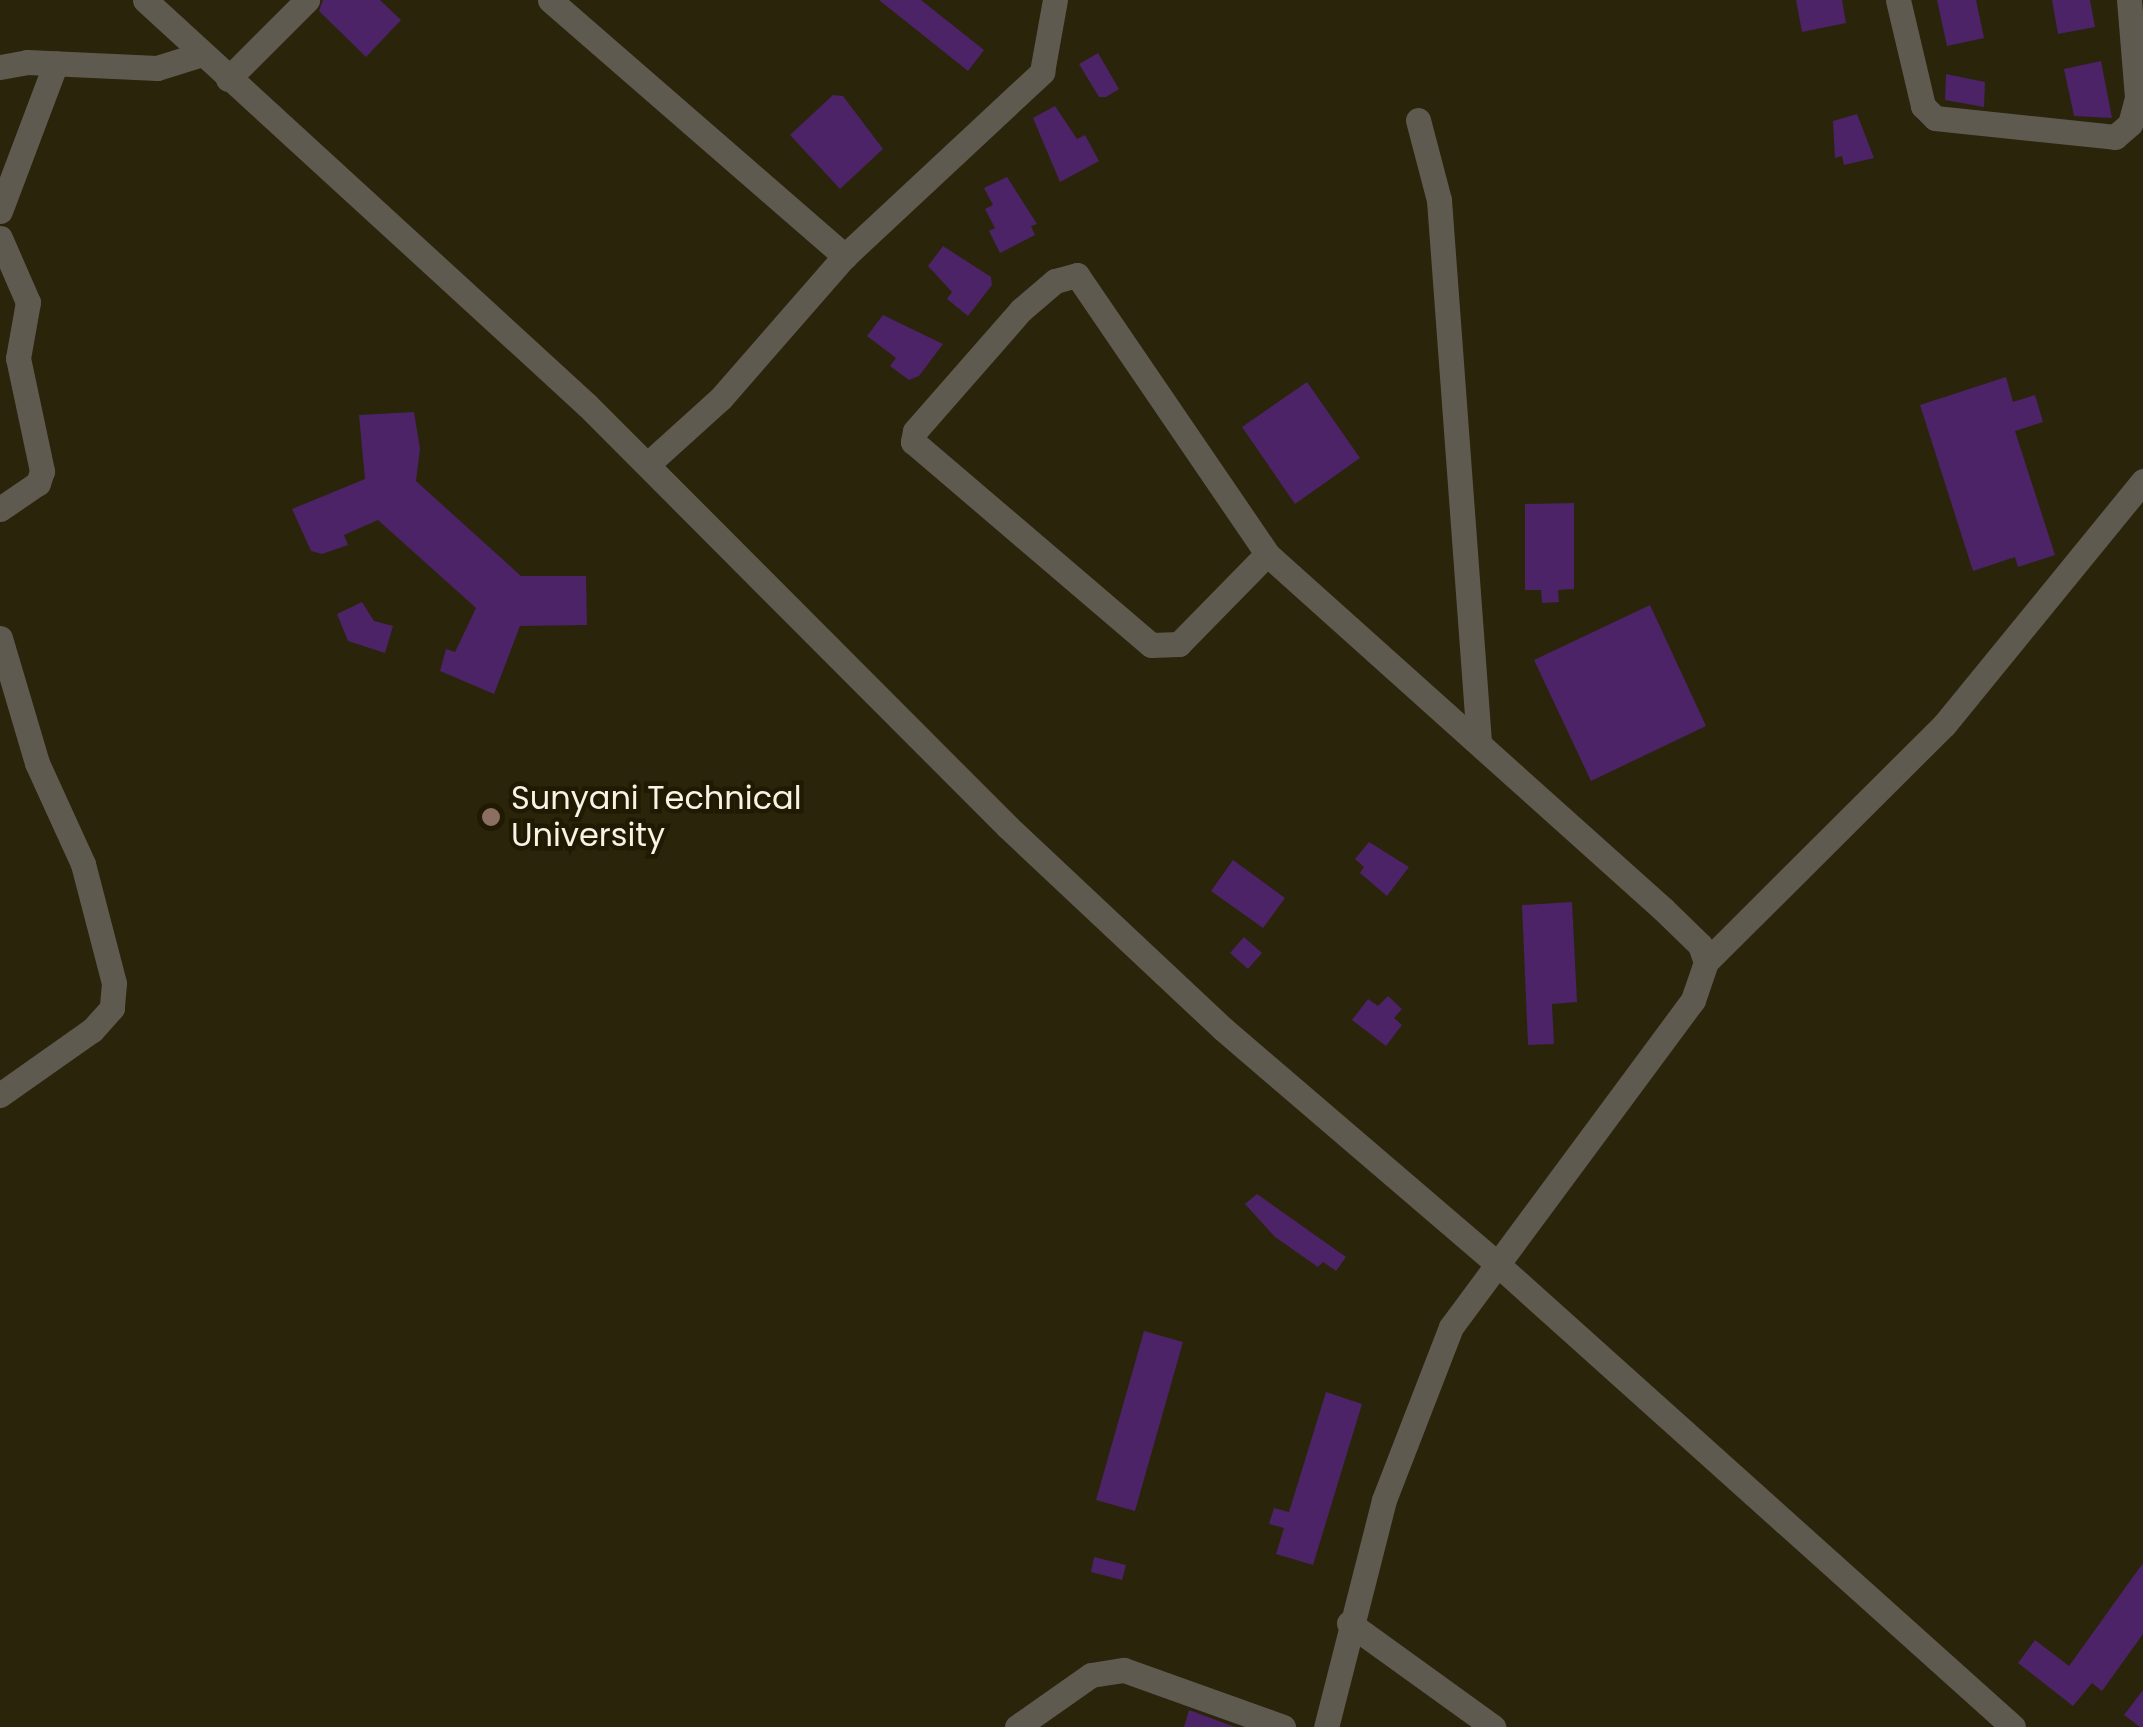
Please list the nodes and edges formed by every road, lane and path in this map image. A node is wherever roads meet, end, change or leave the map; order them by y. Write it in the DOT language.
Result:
graph roads {
  1 [pos="145,0"];
  2 [pos="308,0"];
  3 [pos="550,0"];
  4 [pos="1898,0"];
  5 [pos="2129,0"];
  6 [pos="1046,5"];
  7 [pos="202,54"];
  8 [pos="56,63"];
  9 [pos="0,67"];
  10 [pos="228,79"];
  11 [pos="1418,120"];
  12 [pos="0,211"];
  13 [pos="0,238"];
  14 [pos="846,256"];
  15 [pos="648,464"];
  16 [pos="2143,481"];
  17 [pos="0,508"];
  18 [pos="1267,554"];
  19 [pos="0,638"];
  20 [pos="1479,742"];
  21 [pos="1706,962"];
  22 [pos="0,1095"];
  23 [pos="1495,1262"];
  24 [pos="1349,1622"];
  25 [pos="1016,1727"];
  26 [pos="1283,1727"];
  27 [pos="1326,1727"];
  28 [pos="1493,1727"];
  29 [pos="2012,1727"];
  1 -- 7 [label="street"];
  2 -- 10 [label="street"];
  3 -- 14 [label="street"];
  4 -- 5 [label="street"];
  6 -- 14 [label="street"];
  7 -- 8 [label="street"];
  7 -- 10 [label="street"];
  8 -- 9 [label="street"];
  8 -- 12 [label="street"];
  10 -- 15 [label="street"];
  11 -- 20 [label="street"];
  13 -- 17 [label="street"];
  14 -- 15 [label="street"];
  15 -- 23 [label="street"];
  16 -- 21 [label="street"];
  18 -- 18 [label="street"];
  18 -- 20 [label="street"];
  19 -- 22 [label="street"];
  20 -- 21 [label="street"];
  21 -- 23 [label="street"];
  23 -- 24 [label="street"];
  23 -- 29 [label="street"];
  24 -- 27 [label="street"];
  24 -- 28 [label="street"];
  25 -- 26 [label="street"];
}
